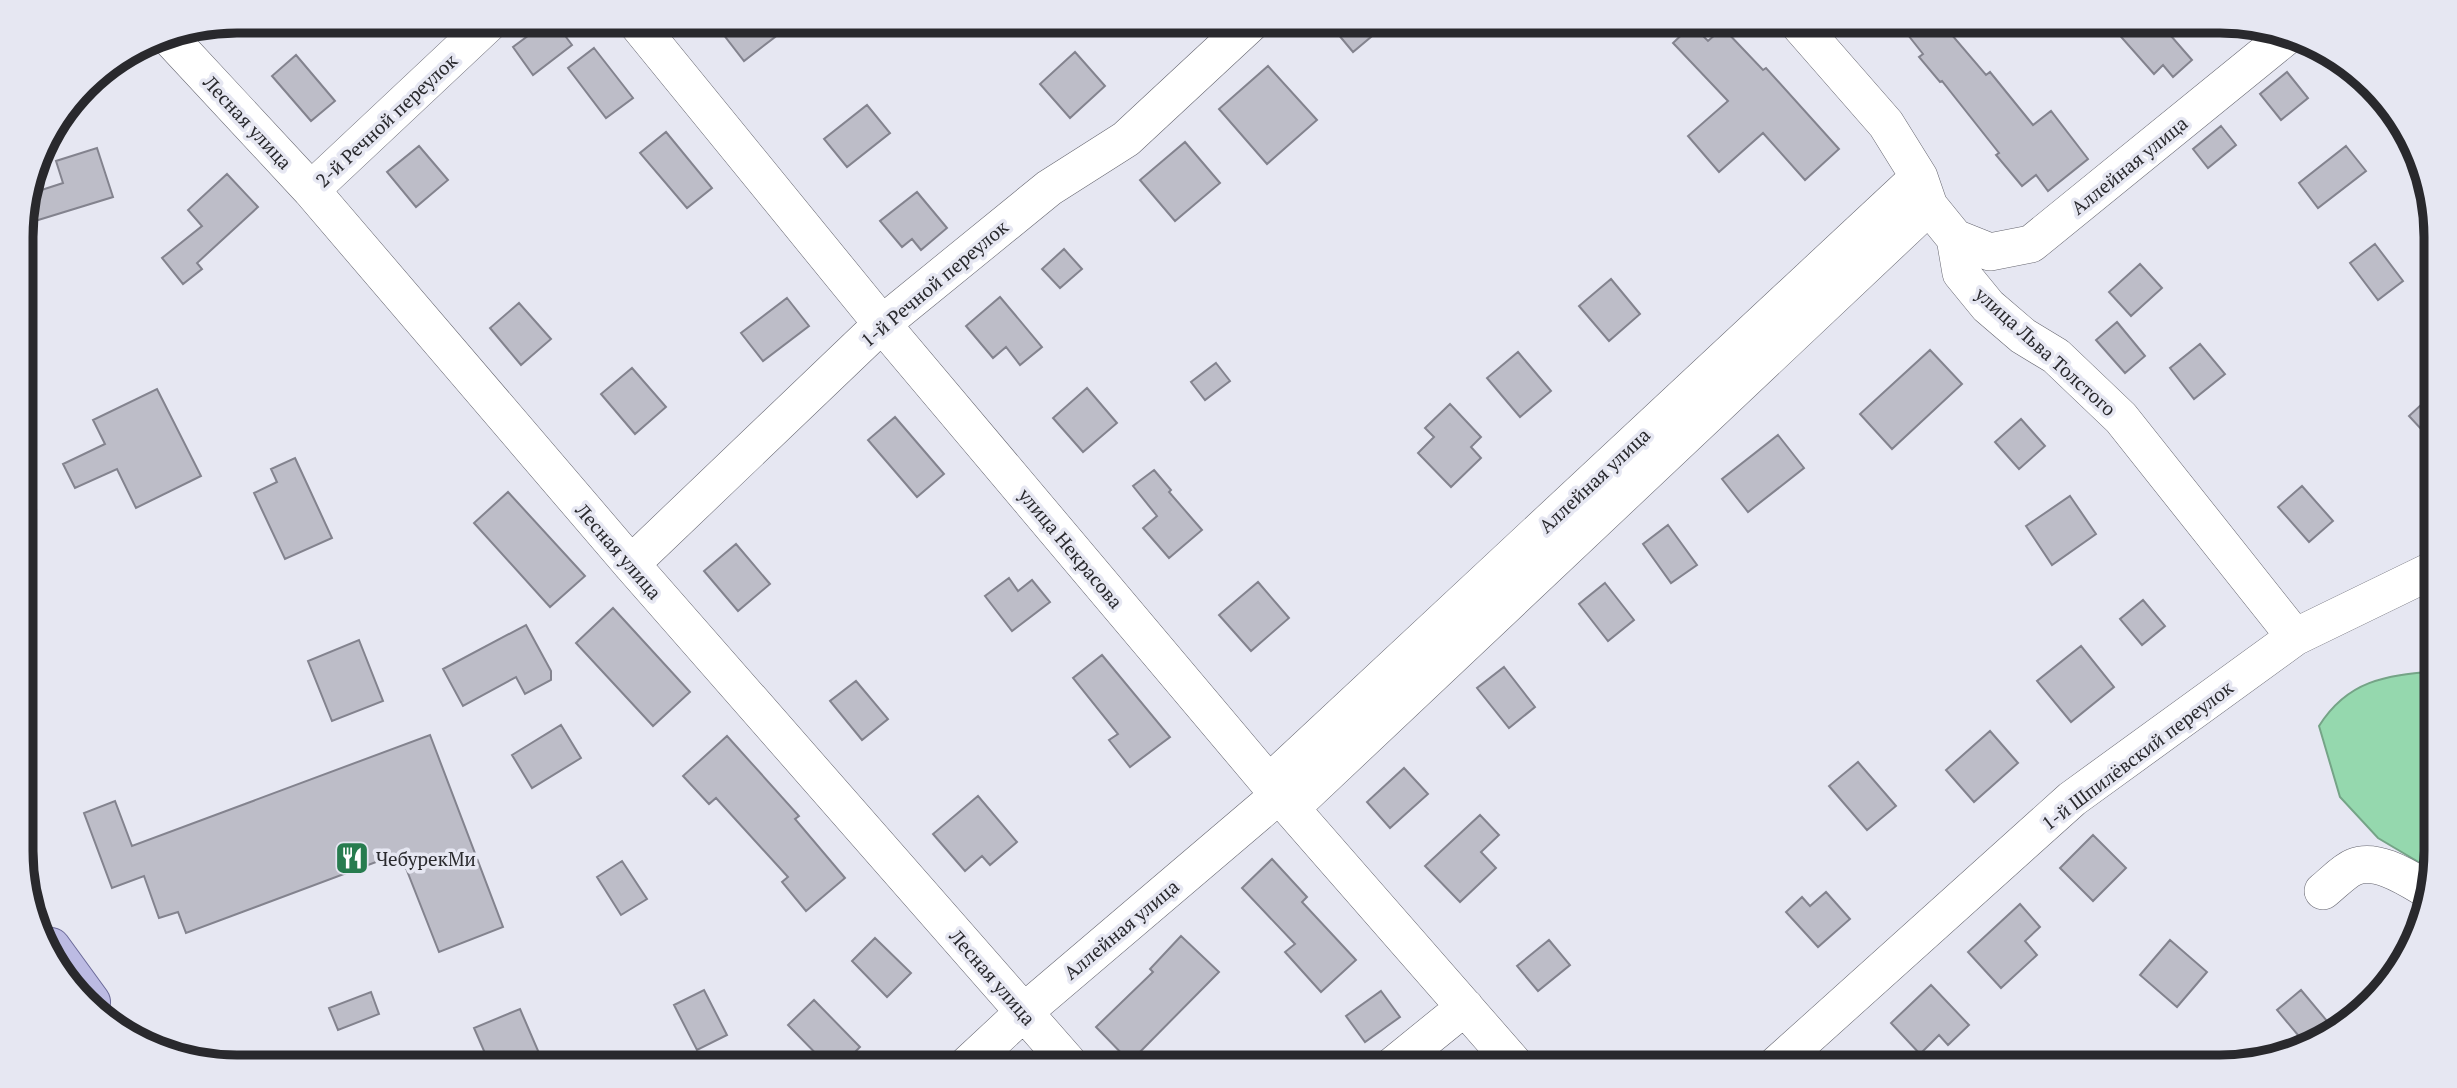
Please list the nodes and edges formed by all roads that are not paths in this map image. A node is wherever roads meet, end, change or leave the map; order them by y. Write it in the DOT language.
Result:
graph roads {
  1 [pos="1240,33"];
  2 [pos="1807,33"];
  3 [pos="477,34"];
  4 [pos="645,34"];
  5 [pos="2279,42"];
  6 [pos="175,43"];
  7 [pos="311,190"];
  8 [pos="1924,192"];
  9 [pos="1955,238"];
  10 [pos="882,324"];
  11 [pos="631,564"];
  12 [pos="2424,574"];
  13 [pos="2295,637"];
  14 [pos="1280,795"];
  15 [pos="2420,886"];
  16 [pos="2323,891"];
  17 [pos="1465,1007"];
  18 [pos="1024,1012"];
  19 [pos="1407,1054"];
  20 [pos="1506,1054"];
  21 [pos="1788,1054"];
  22 [pos="978,1055"];
  23 [pos="1061,1055"];
  1 -- 10 [label="street, 1-й Речной переулок"];
  2 -- 8 [label="street, улица Льва Толстого"];
  3 -- 7 [label="street, 2-й Речной переулок"];
  4 -- 10 [label="street, улица Некрасова"];
  5 -- 9 [label="street, Аллейная улица"];
  6 -- 7 [label="street, Лесная улица"];
  7 -- 11 [label="street, Лесная улица"];
  8 -- 9 [label="street, улица Льва Толстого"];
  8 -- 14 [label="street, Аллейная улица"];
  9 -- 13 [label="street, улица Льва Толстого"];
  10 -- 11 [label="street, 1-й Речной переулок"];
  10 -- 14 [label="street, улица Некрасова"];
  11 -- 18 [label="street, Лесная улица"];
  12 -- 13 [label="street, 1-й Шпилёвский переулок"];
  13 -- 21 [label="street, 1-й Шпилёвский переулок"];
  14 -- 17 [label="street, улица Некрасова"];
  14 -- 18 [label="street, Аллейная улица"];
  15 -- 16 [label="street"];
  17 -- 19 [label="street"];
  17 -- 20 [label="street, улица Некрасова"];
  18 -- 22 [label="street, Аллейная улица"];
  18 -- 23 [label="street, Лесная улица"];
}
